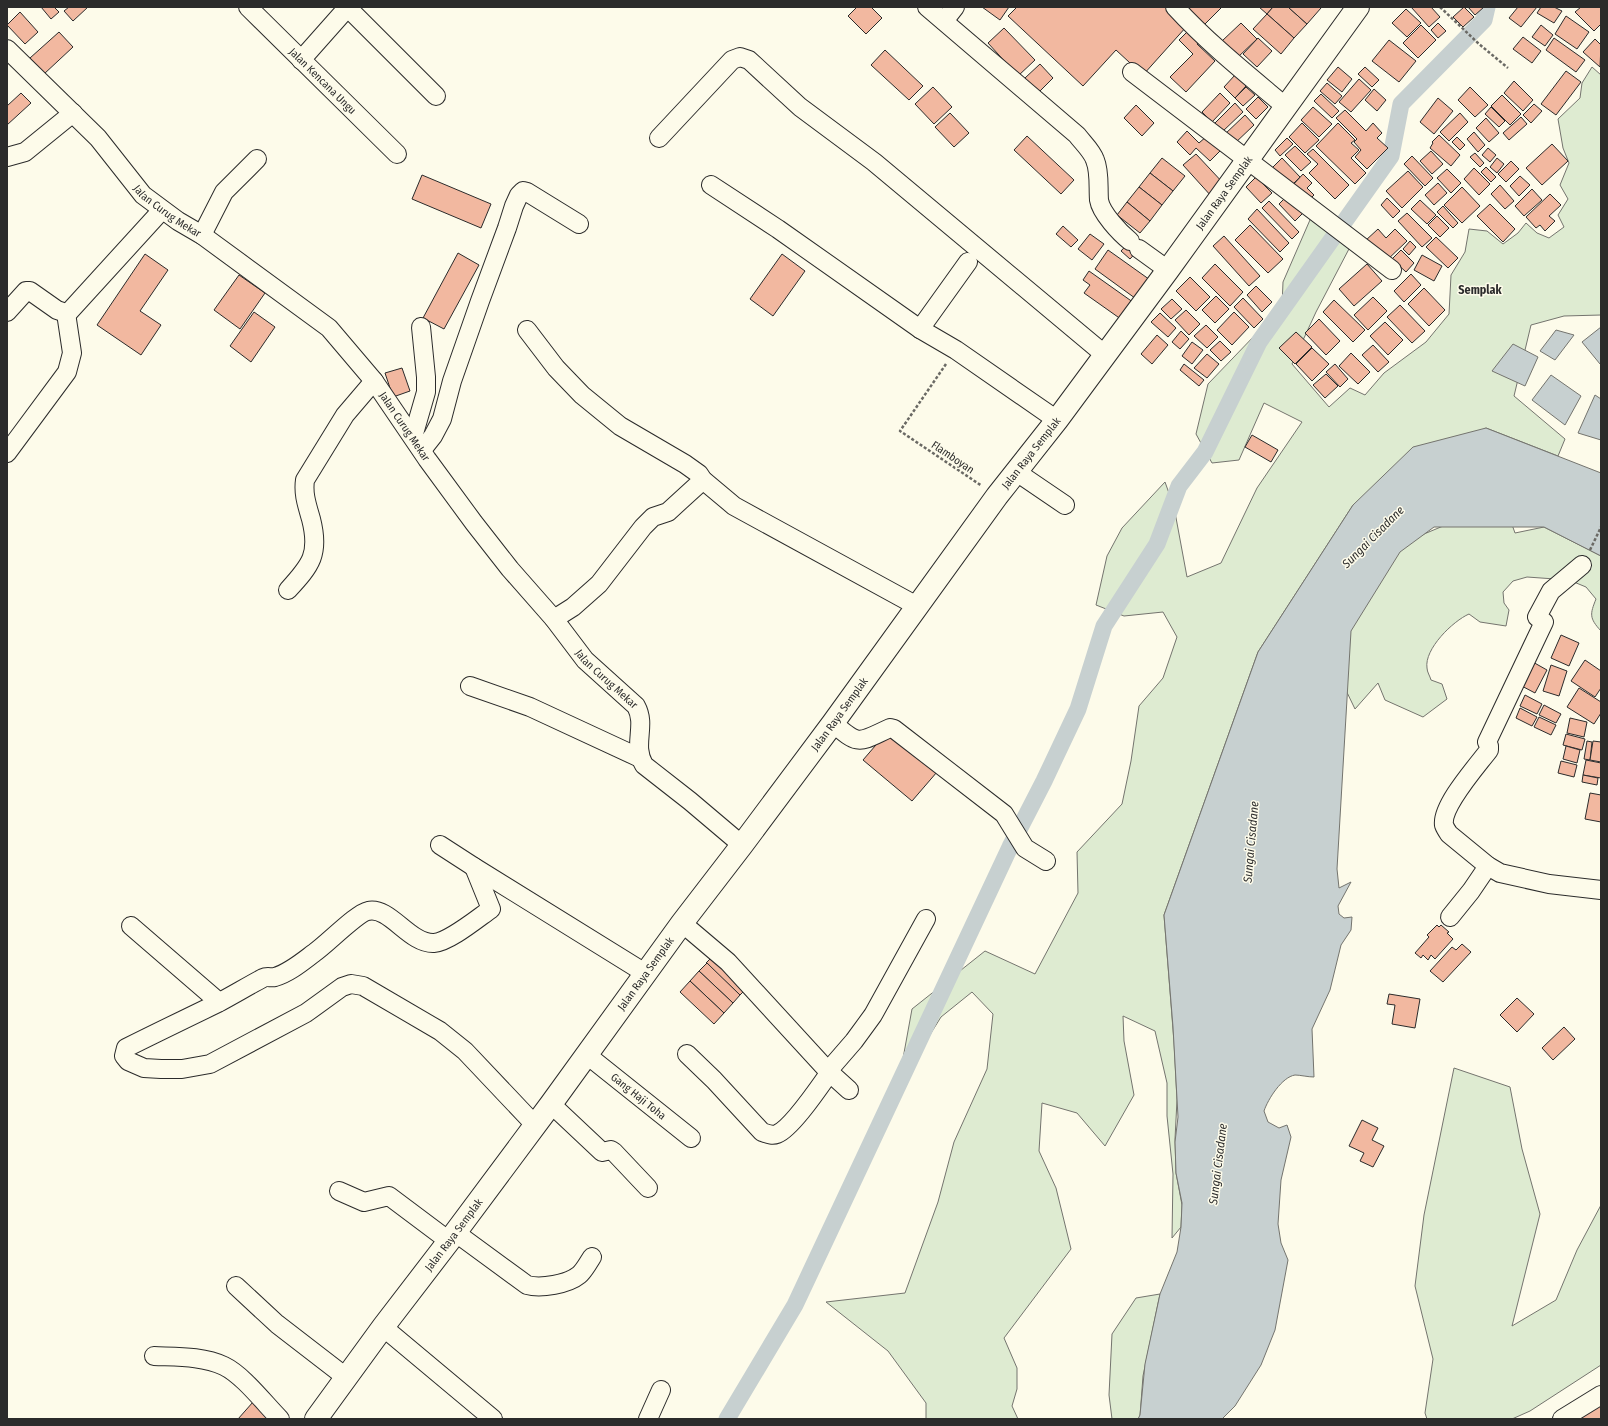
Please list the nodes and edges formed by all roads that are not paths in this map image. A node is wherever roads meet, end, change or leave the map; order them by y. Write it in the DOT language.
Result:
graph roads {
  1 [pos="248,7"];
  2 [pos="927,7"];
  3 [pos="1175,7"];
  4 [pos="346,8"];
  5 [pos="1352,9"];
  6 [pos="949,14"];
  7 [pos="7,49"];
  8 [pos="301,60"];
  9 [pos="1132,72"];
  10 [pos="436,96"];
  11 [pos="1286,107"];
  12 [pos="73,113"];
  13 [pos="659,138"];
  14 [pos="397,154"];
  15 [pos="7,157"];
  16 [pos="257,159"];
  17 [pos="1248,159"];
  18 [pos="711,185"];
  19 [pos="162,210"];
  20 [pos="579,224"];
  21 [pos="202,235"];
  22 [pos="968,262"];
  23 [pos="1168,270"];
  24 [pos="1392,270"];
  25 [pos="7,312"];
  26 [pos="66,313"];
  27 [pos="421,327"];
  28 [pos="920,329"];
  29 [pos="527,330"];
  30 [pos="1104,354"];
  31 [pos="374,381"];
  32 [pos="1056,420"];
  33 [pos="417,443"];
  34 [pos="7,453"];
  35 [pos="1016,471"];
  36 [pos="703,480"];
  37 [pos="1065,504"];
  38 [pos="1582,565"];
  39 [pos="288,590"];
  40 [pos="917,606"];
  41 [pos="554,619"];
  42 [pos="470,686"];
  43 [pos="833,723"];
  44 [pos="640,758"];
  45 [pos="440,845"];
  46 [pos="742,845"];
  47 [pos="1046,862"];
  48 [pos="1488,866"];
  49 [pos="474,867"];
  50 [pos="1601,890"];
  51 [pos="1450,917"];
  52 [pos="926,919"];
  53 [pos="682,923"];
  54 [pos="131,926"];
  55 [pos="645,973"];
  56 [pos="219,1002"];
  57 [pos="687,1054"];
  58 [pos="586,1055"];
  59 [pos="829,1071"];
  60 [pos="849,1090"];
  61 [pos="551,1104"];
  62 [pos="535,1125"];
  63 [pos="691,1138"];
  64 [pos="648,1188"];
  65 [pos="339,1191"];
  66 [pos="453,1237"];
  67 [pos="592,1257"];
  68 [pos="236,1286"];
  69 [pos="383,1327"];
  70 [pos="154,1356"];
  71 [pos="347,1378"];
  72 [pos="660,1390"];
  73 [pos="1601,1395"];
  74 [pos="280,1419"];
  75 [pos="316,1419"];
  76 [pos="493,1419"];
  77 [pos="648,1419"];
  78 [pos="1562,1419"];
  1 -- 8 [label="street, Jalan Kencana Ungu"];
  2 -- 6 [label="street"];
  3 -- 11 [label="street"];
  4 -- 8 [label="street"];
  4 -- 10 [label="street"];
  5 -- 11 [label="main road, Jalan Raya Semplak"];
  6 -- 23 [label="street"];
  7 -- 12 [label="street, Jalan Curug Mekar"];
  8 -- 14 [label="street, Jalan Kencana Ungu"];
  9 -- 17 [label="street"];
  11 -- 17 [label="main road, Jalan Raya Semplak"];
  12 -- 15 [label="street"];
  12 -- 19 [label="street, Jalan Curug Mekar"];
  13 -- 30 [label="street"];
  16 -- 21 [label="street"];
  17 -- 23 [label="main road, Jalan Raya Semplak"];
  17 -- 24 [label="street"];
  18 -- 28 [label="street"];
  19 -- 21 [label="street, Jalan Curug Mekar"];
  19 -- 26 [label="street"];
  20 -- 33 [label="street"];
  21 -- 31 [label="street, Jalan Curug Mekar"];
  22 -- 28 [label="street"];
  23 -- 30 [label="main road, Jalan Raya Semplak"];
  25 -- 26 [label="street"];
  26 -- 34 [label="street"];
  27 -- 33 [label="street"];
  28 -- 32 [label="street"];
  29 -- 36 [label="street"];
  30 -- 32 [label="main road, Jalan Raya Semplak"];
  31 -- 33 [label="street, Jalan Curug Mekar"];
  31 -- 39 [label="street"];
  32 -- 35 [label="main road, Jalan Raya Semplak"];
  33 -- 41 [label="street, Jalan Curug Mekar"];
  35 -- 37 [label="street"];
  35 -- 40 [label="main road, Jalan Raya Semplak"];
  36 -- 40 [label="street"];
  36 -- 41 [label="street"];
  38 -- 48 [label="street"];
  40 -- 43 [label="main road, Jalan Raya Semplak"];
  41 -- 44 [label="street, Jalan Curug Mekar"];
  42 -- 44 [label="street"];
  43 -- 46 [label="main road, Jalan Raya Semplak"];
  43 -- 47 [label="street"];
  44 -- 46 [label="street"];
  45 -- 49 [label="street"];
  46 -- 53 [label="main road, Jalan Raya Semplak"];
  48 -- 50 [label="street"];
  48 -- 51 [label="street"];
  49 -- 55 [label="street"];
  49 -- 56 [label="street"];
  52 -- 59 [label="street"];
  53 -- 55 [label="main road, Jalan Raya Semplak"];
  53 -- 59 [label="street"];
  54 -- 56 [label="street"];
  55 -- 58 [label="main road, Jalan Raya Semplak"];
  56 -- 62 [label="street"];
  57 -- 59 [label="street"];
  58 -- 61 [label="main road, Jalan Raya Semplak"];
  58 -- 63 [label="street, Gang Haji Toha"];
  59 -- 60 [label="street"];
  61 -- 62 [label="main road, Jalan Raya Semplak"];
  61 -- 64 [label="street"];
  62 -- 66 [label="main road, Jalan Raya Semplak"];
  65 -- 66 [label="street"];
  66 -- 67 [label="street"];
  66 -- 69 [label="main road, Jalan Raya Semplak"];
  68 -- 71 [label="street"];
  69 -- 71 [label="main road, Jalan Raya Semplak"];
  69 -- 76 [label="street"];
  70 -- 74 [label="street"];
  71 -- 75 [label="main road, Jalan Raya Semplak"];
  72 -- 77 [label="street"];
  73 -- 78 [label="street"];
}
